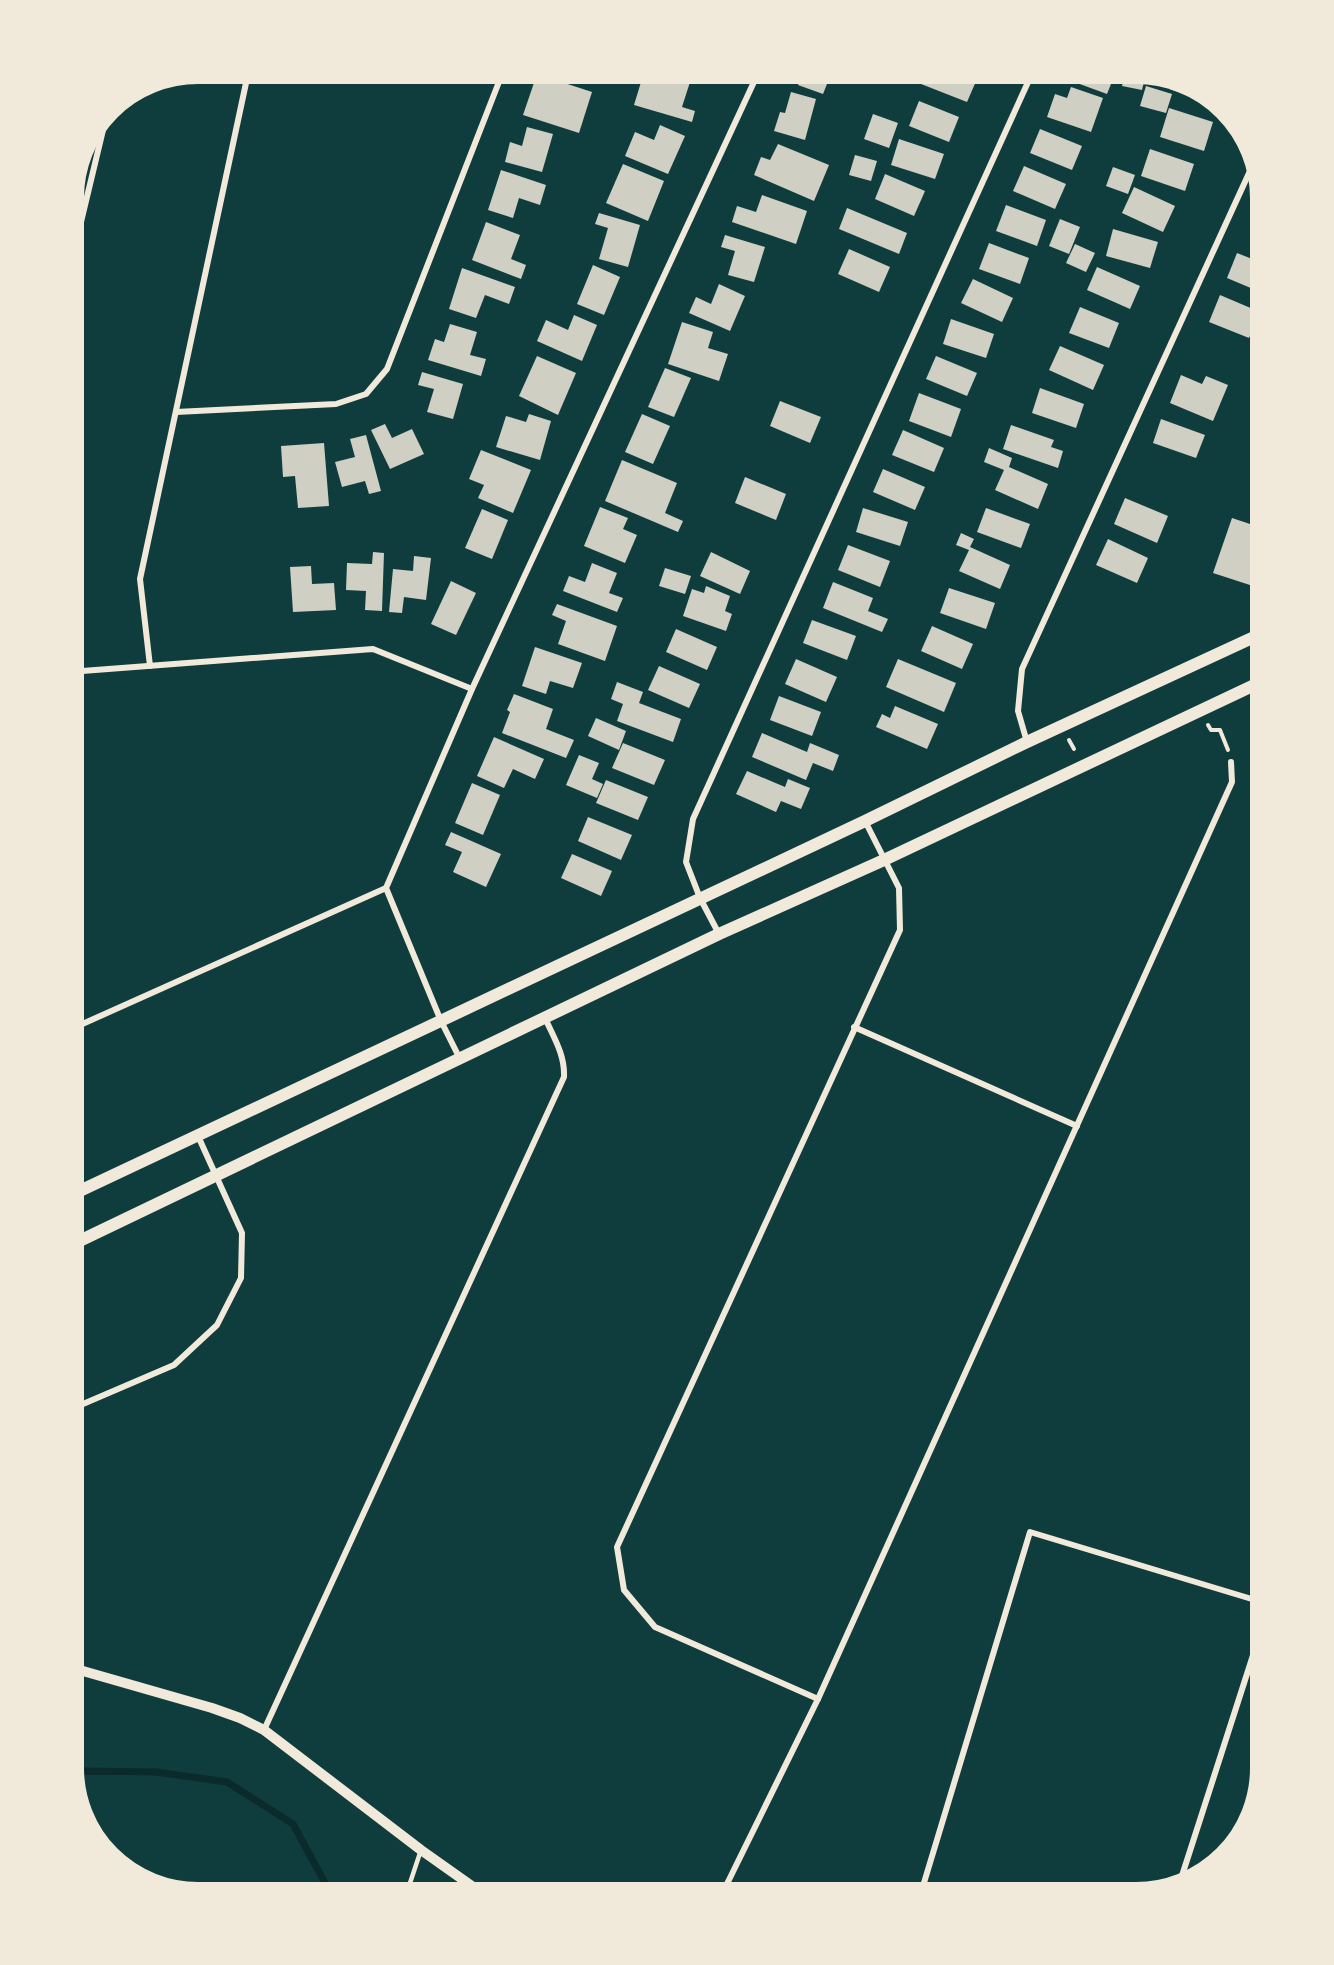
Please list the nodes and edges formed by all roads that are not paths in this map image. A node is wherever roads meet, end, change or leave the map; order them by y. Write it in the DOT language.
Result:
graph roads {
  1 [pos="247,80"];
  2 [pos="500,80"];
  3 [pos="755,80"];
  4 [pos="1029,80"];
  5 [pos="104,125"];
  6 [pos="1251,170"];
  7 [pos="80,226"];
  8 [pos="176,412"];
  9 [pos="1254,637"];
  10 [pos="150,666"];
  11 [pos="80,671"];
  12 [pos="1254,685"];
  13 [pos="472,689"];
  14 [pos="1027,742"];
  15 [pos="1231,762"];
  16 [pos="865,821"];
  17 [pos="884,860"];
  18 [pos="386,888"];
  19 [pos="700,898"];
  20 [pos="719,934"];
  21 [pos="545,1018"];
  22 [pos="441,1021"];
  23 [pos="80,1025"];
  24 [pos="854,1027"];
  25 [pos="461,1059"];
  26 [pos="1077,1126"];
  27 [pos="197,1134"];
  28 [pos="214,1175"];
  29 [pos="80,1191"];
  30 [pos="80,1240"];
  31 [pos="80,1405"];
  32 [pos="1254,1600"];
  33 [pos="1254,1652"];
  34 [pos="80,1670"];
  35 [pos="818,1699"];
  36 [pos="264,1730"];
  37 [pos="421,1850"];
  38 [pos="1182,1877"];
  39 [pos="410,1885"];
  40 [pos="471,1885"];
  41 [pos="726,1886"];
  42 [pos="923,1886"];
  1 -- 8 [label="street"];
  2 -- 8 [label="street"];
  3 -- 13 [label="street"];
  4 -- 19 [label="street"];
  5 -- 7 [label="street"];
  6 -- 14 [label="street"];
  8 -- 10 [label="street"];
  9 -- 14 [label="main road"];
  10 -- 11 [label="street"];
  10 -- 13 [label="street"];
  12 -- 17 [label="main road"];
  13 -- 18 [label="street"];
  14 -- 16 [label="main road"];
  15 -- 26 [label="street"];
  16 -- 17 [label="street"];
  16 -- 19 [label="main road"];
  17 -- 20 [label="main road"];
  17 -- 24 [label="street"];
  18 -- 22 [label="street"];
  18 -- 23 [label="street"];
  19 -- 20 [label="street"];
  19 -- 22 [label="main road"];
  20 -- 21 [label="main road"];
  21 -- 25 [label="main road"];
  21 -- 36 [label="street"];
  22 -- 25 [label="street"];
  22 -- 27 [label="main road"];
  24 -- 26 [label="street"];
  24 -- 35 [label="street"];
  25 -- 28 [label="main road"];
  26 -- 35 [label="street"];
  27 -- 28 [label="street"];
  27 -- 29 [label="main road"];
  28 -- 30 [label="main road"];
  28 -- 31 [label="street"];
  32 -- 42 [label="street"];
  33 -- 38 [label="street"];
  34 -- 36 [label="street"];
  35 -- 41 [label="street"];
  36 -- 37 [label="street"];
  37 -- 39 [label="lane"];
  37 -- 40 [label="street"];
}
